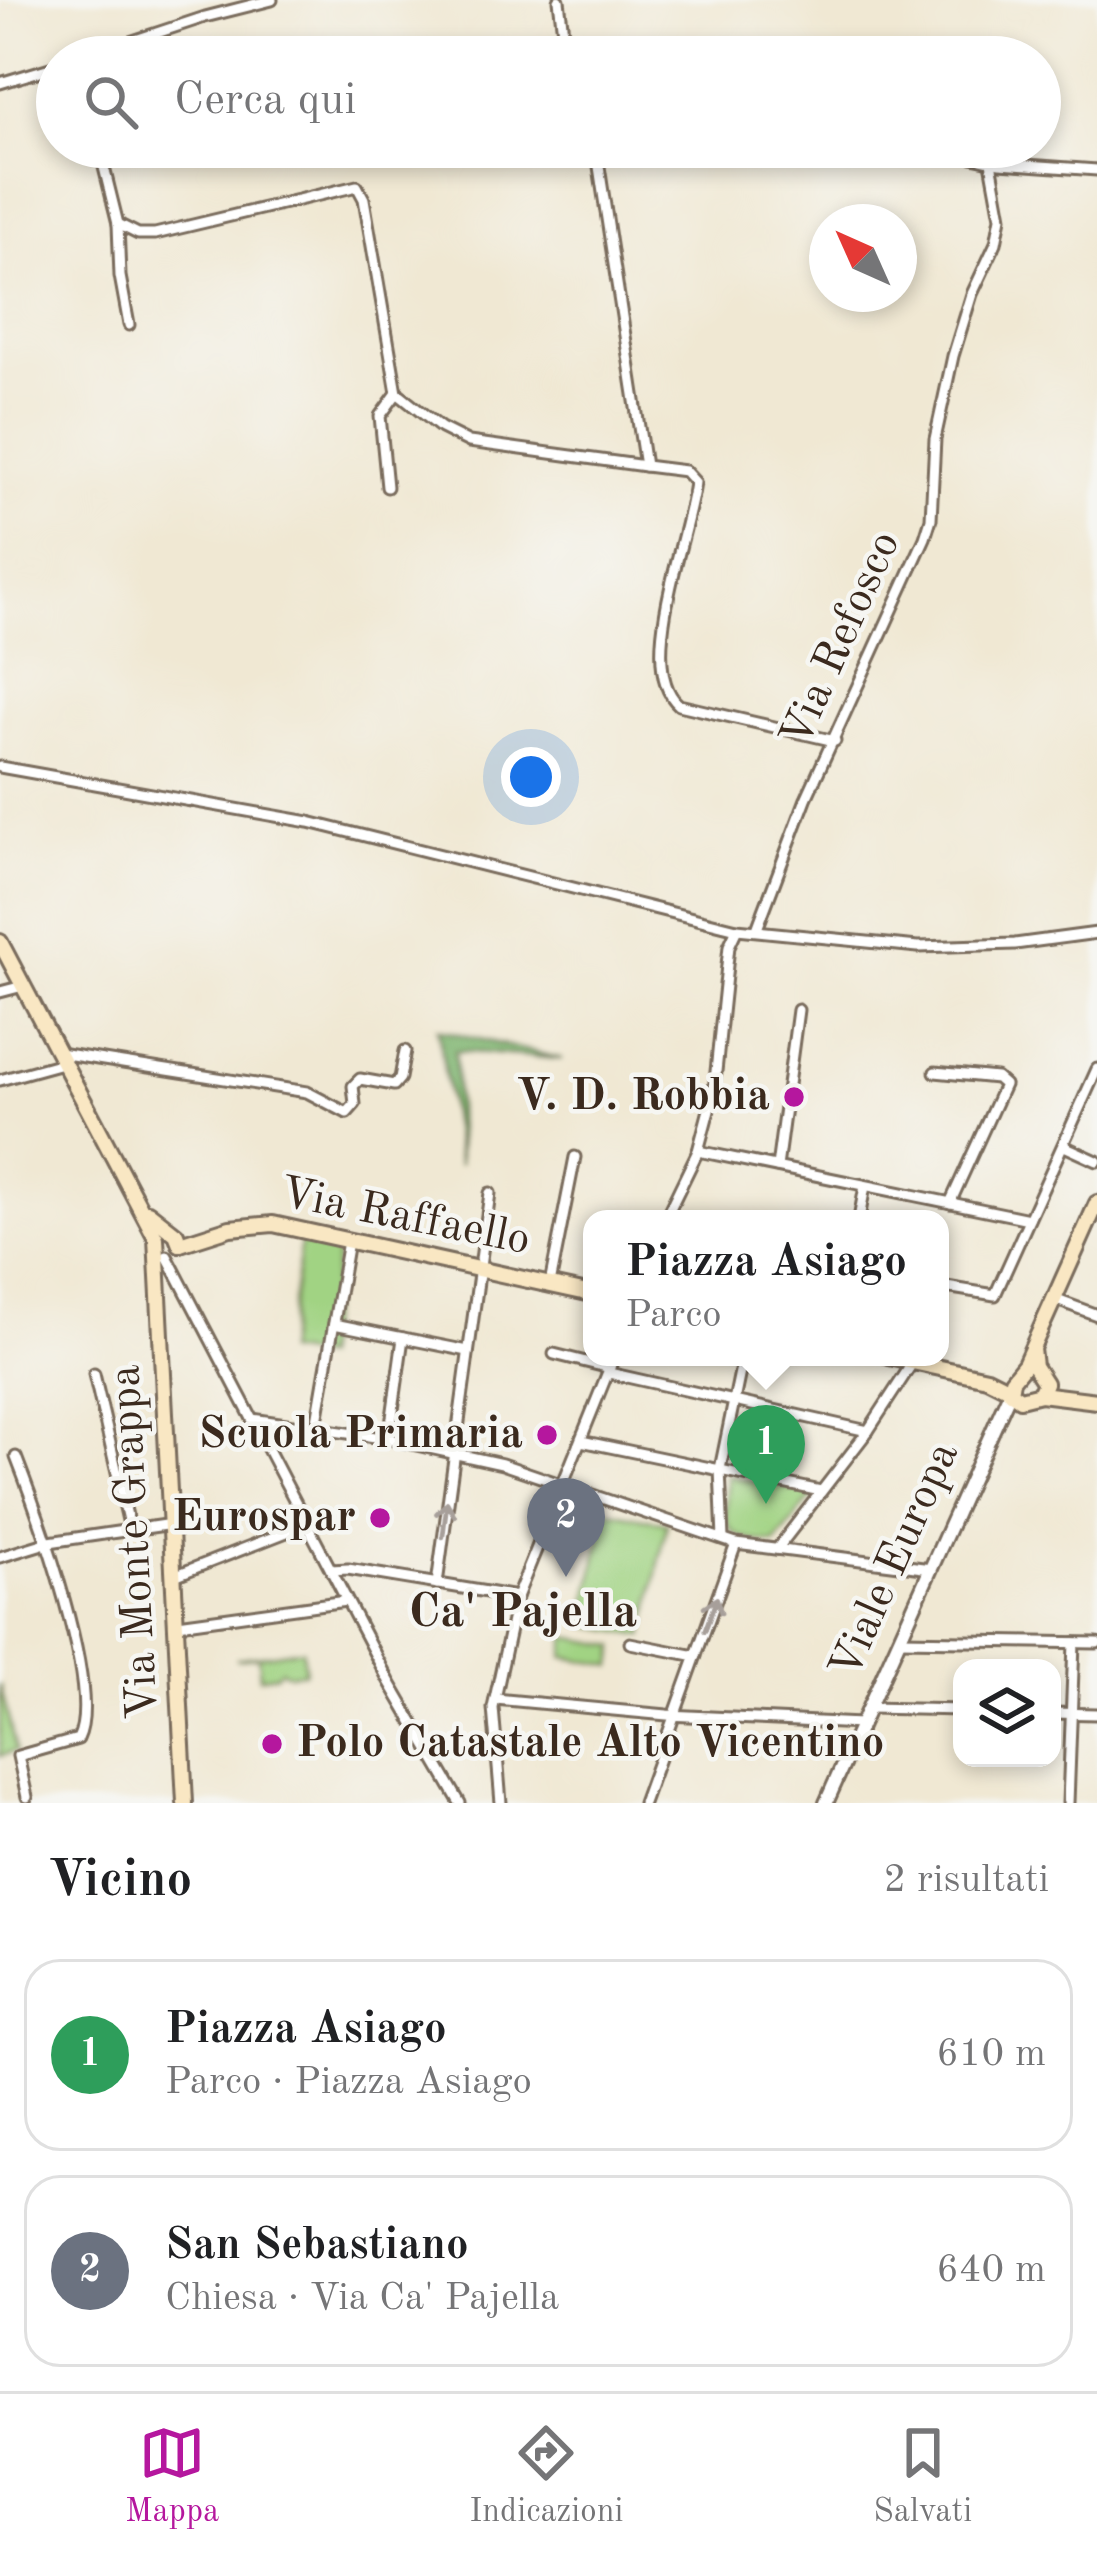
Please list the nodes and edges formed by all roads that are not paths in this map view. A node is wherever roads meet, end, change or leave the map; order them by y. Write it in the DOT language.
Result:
graph roads {
  1 [pos="272,0"];
  2 [pos="560,0"];
  3 [pos="147,36"];
  4 [pos="564,36"];
  5 [pos="36,72"];
  6 [pos="0,83"];
  7 [pos="1061,167"];
  8 [pos="104,168"];
  9 [pos="599,168"];
  10 [pos="992,168"];
  11 [pos="1097,170"];
  12 [pos="118,224"];
  13 [pos="129,325"];
  14 [pos="397,393"];
  15 [pos="645,466"];
  16 [pos="387,487"];
  17 [pos="836,740"];
  18 [pos="0,767"];
  19 [pos="737,929"];
  20 [pos="757,929"];
  21 [pos="1097,933"];
  22 [pos="0,942"];
  23 [pos="22,986"];
  24 [pos="0,992"];
  25 [pos="798,1010"];
  26 [pos="405,1051"];
  27 [pos="60,1058"];
  28 [pos="1097,1069"];
  29 [pos="935,1072"];
  30 [pos="0,1080"];
  31 [pos="1064,1145"];
  32 [pos="698,1150"];
  33 [pos="575,1157"];
  34 [pos="1097,1161"];
  35 [pos="777,1167"];
  36 [pos="865,1186"];
  37 [pos="490,1193"];
  38 [pos="1097,1203"];
  39 [pos="950,1204"];
  40 [pos="668,1210"];
  41 [pos="861,1210"];
  42 [pos="1029,1219"];
  43 [pos="348,1241"];
  44 [pos="169,1244"];
  45 [pos="479,1270"];
  46 [pos="550,1285"];
  47 [pos="949,1287"];
  48 [pos="583,1292"];
  49 [pos="1054,1299"];
  50 [pos="1097,1315"];
  51 [pos="334,1324"];
  52 [pos="404,1338"];
  53 [pos="1032,1348"];
  54 [pos="468,1352"];
  55 [pos="554,1354"];
  56 [pos="583,1360"];
  57 [pos="611,1366"];
  58 [pos="741,1366"];
  59 [pos="911,1366"];
  60 [pos="932,1366"];
  61 [pos="94,1374"];
  62 [pos="1041,1375"];
  63 [pos="1015,1386"];
  64 [pos="1040,1394"];
  65 [pos="1063,1394"];
  66 [pos="732,1400"];
  67 [pos="1097,1401"];
  68 [pos="252,1419"];
  69 [pos="316,1427"];
  70 [pos="868,1431"];
  71 [pos="389,1439"];
  72 [pos="581,1441"];
  73 [pos="454,1454"];
  74 [pos="16,1457"];
  75 [pos="720,1469"];
  76 [pos="561,1485"];
  77 [pos="821,1491"];
  78 [pos="172,1524"];
  79 [pos="308,1524"];
  80 [pos="130,1529"];
  81 [pos="723,1539"];
  82 [pos="49,1542"];
  83 [pos="736,1544"];
  84 [pos="777,1549"];
  85 [pos="0,1557"];
  86 [pos="931,1569"];
  87 [pos="331,1570"];
  88 [pos="174,1576"];
  89 [pos="437,1584"];
  90 [pos="517,1597"];
  91 [pos="346,1601"];
  92 [pos="178,1624"];
  93 [pos="900,1640"];
  94 [pos="630,1643"];
  95 [pos="1073,1643"];
  96 [pos="1097,1643"];
  97 [pos="696,1656"];
  98 [pos="495,1699"];
  99 [pos="869,1708"];
  100 [pos="953,1710"];
  101 [pos="1061,1713"];
  102 [pos="1070,1713"];
  103 [pos="1097,1714"];
  104 [pos="673,1715"];
  105 [pos="862,1724"];
  106 [pos="27,1797"];
  107 [pos="185,1803"];
  108 [pos="460,1803"];
  109 [pos="501,1803"];
  110 [pos="644,1803"];
  111 [pos="826,1803"];
  112 [pos="1068,1803"];
  1 -- 3 [label="street"];
  2 -- 4 [label="street"];
  5 -- 6 [label="street"];
  7 -- 11 [label="street"];
  8 -- 12 [label="street"];
  9 -- 15 [label="street"];
  10 -- 17 [label="street, Via Refosco"];
  12 -- 13 [label="street"];
  12 -- 14 [label="street"];
  14 -- 15 [label="street"];
  14 -- 16 [label="street"];
  15 -- 17 [label="street"];
  17 -- 20 [label="street, Via Refosco"];
  18 -- 19 [label="street"];
  19 -- 20 [label="street"];
  19 -- 32 [label="street"];
  20 -- 21 [label="street"];
  22 -- 23 [label="main road"];
  23 -- 24 [label="street"];
  23 -- 27 [label="main road"];
  25 -- 35 [label="street"];
  26 -- 27 [label="street"];
  27 -- 30 [label="street"];
  27 -- 44 [label="main road"];
  28 -- 31 [label="street"];
  29 -- 39 [label="street"];
  31 -- 34 [label="street"];
  31 -- 42 [label="street"];
  32 -- 35 [label="street"];
  32 -- 40 [label="street"];
  33 -- 46 [label="street"];
  35 -- 36 [label="street"];
  36 -- 39 [label="street"];
  36 -- 41 [label="street"];
  37 -- 45 [label="street"];
  38 -- 49 [label="main road, Viale Europa"];
  39 -- 42 [label="street"];
  42 -- 47 [label="street"];
  43 -- 44 [label="main road, Via Raffaello"];
  43 -- 45 [label="main road, Via Raffaello"];
  43 -- 51 [label="street"];
  44 -- 68 [label="street"];
  44 -- 78 [label="main road, Via Monte Grappa"];
  45 -- 46 [label="main road, Via Raffaello"];
  45 -- 54 [label="street"];
  46 -- 48 [label="main road, Via Raffaello"];
  49 -- 50 [label="street"];
  49 -- 53 [label="main road, Viale Europa"];
  51 -- 52 [label="street"];
  51 -- 69 [label="street"];
  52 -- 54 [label="street"];
  52 -- 71 [label="street"];
  53 -- 62 [label="main road"];
  53 -- 63 [label="main road, Viale Europa"];
  54 -- 73 [label="street"];
  55 -- 56 [label="street"];
  57 -- 66 [label="street"];
  57 -- 72 [label="street"];
  58 -- 66 [label="street"];
  59 -- 70 [label="street"];
  60 -- 63 [label="main road"];
  61 -- 80 [label="street"];
  62 -- 63 [label="main road"];
  62 -- 64 [label="main road"];
  62 -- 65 [label="main road"];
  63 -- 64 [label="main road"];
  63 -- 86 [label="street, Viale Europa"];
  64 -- 65 [label="main road"];
  65 -- 67 [label="main road"];
  66 -- 70 [label="street"];
  66 -- 75 [label="street"];
  68 -- 69 [label="street"];
  68 -- 79 [label="street"];
  69 -- 71 [label="street"];
  70 -- 77 [label="street"];
  71 -- 73 [label="street"];
  72 -- 75 [label="street"];
  72 -- 76 [label="street"];
  73 -- 76 [label="street"];
  89 -- 73 [label="street, one-way"];
  74 -- 82 [label="street"];
  75 -- 77 [label="street"];
  75 -- 81 [label="street"];
  76 -- 81 [label="street"];
  76 -- 90 [label="street"];
  77 -- 84 [label="street"];
  78 -- 80 [label="street"];
  78 -- 88 [label="main road, Via Monte Grappa"];
  79 -- 87 [label="street"];
  79 -- 88 [label="street"];
  80 -- 82 [label="street"];
  81 -- 83 [label="street"];
  82 -- 85 [label="street"];
  82 -- 106 [label="street"];
  83 -- 84 [label="street"];
  97 -- 83 [label="street, one-way"];
  84 -- 86 [label="street"];
  86 -- 93 [label="street, Viale Europa"];
  87 -- 89 [label="street"];
  87 -- 91 [label="street"];
  88 -- 92 [label="main road, Via Monte Grappa"];
  89 -- 90 [label="street"];
  90 -- 98 [label="street"];
  91 -- 92 [label="street"];
  91 -- 108 [label="street"];
  92 -- 107 [label="main road, Via Monte Grappa"];
  93 -- 95 [label="street"];
  93 -- 99 [label="street, Viale Europa"];
  94 -- 97 [label="street"];
  95 -- 96 [label="street"];
  95 -- 102 [label="street"];
  97 -- 104 [label="street"];
  98 -- 104 [label="street"];
  98 -- 109 [label="street"];
  99 -- 100 [label="street"];
  99 -- 105 [label="street, Viale Europa"];
  101 -- 102 [label="street"];
  102 -- 103 [label="street"];
  102 -- 112 [label="street"];
  104 -- 105 [label="street"];
  104 -- 110 [label="street"];
  105 -- 111 [label="street, Viale Europa"];
}
